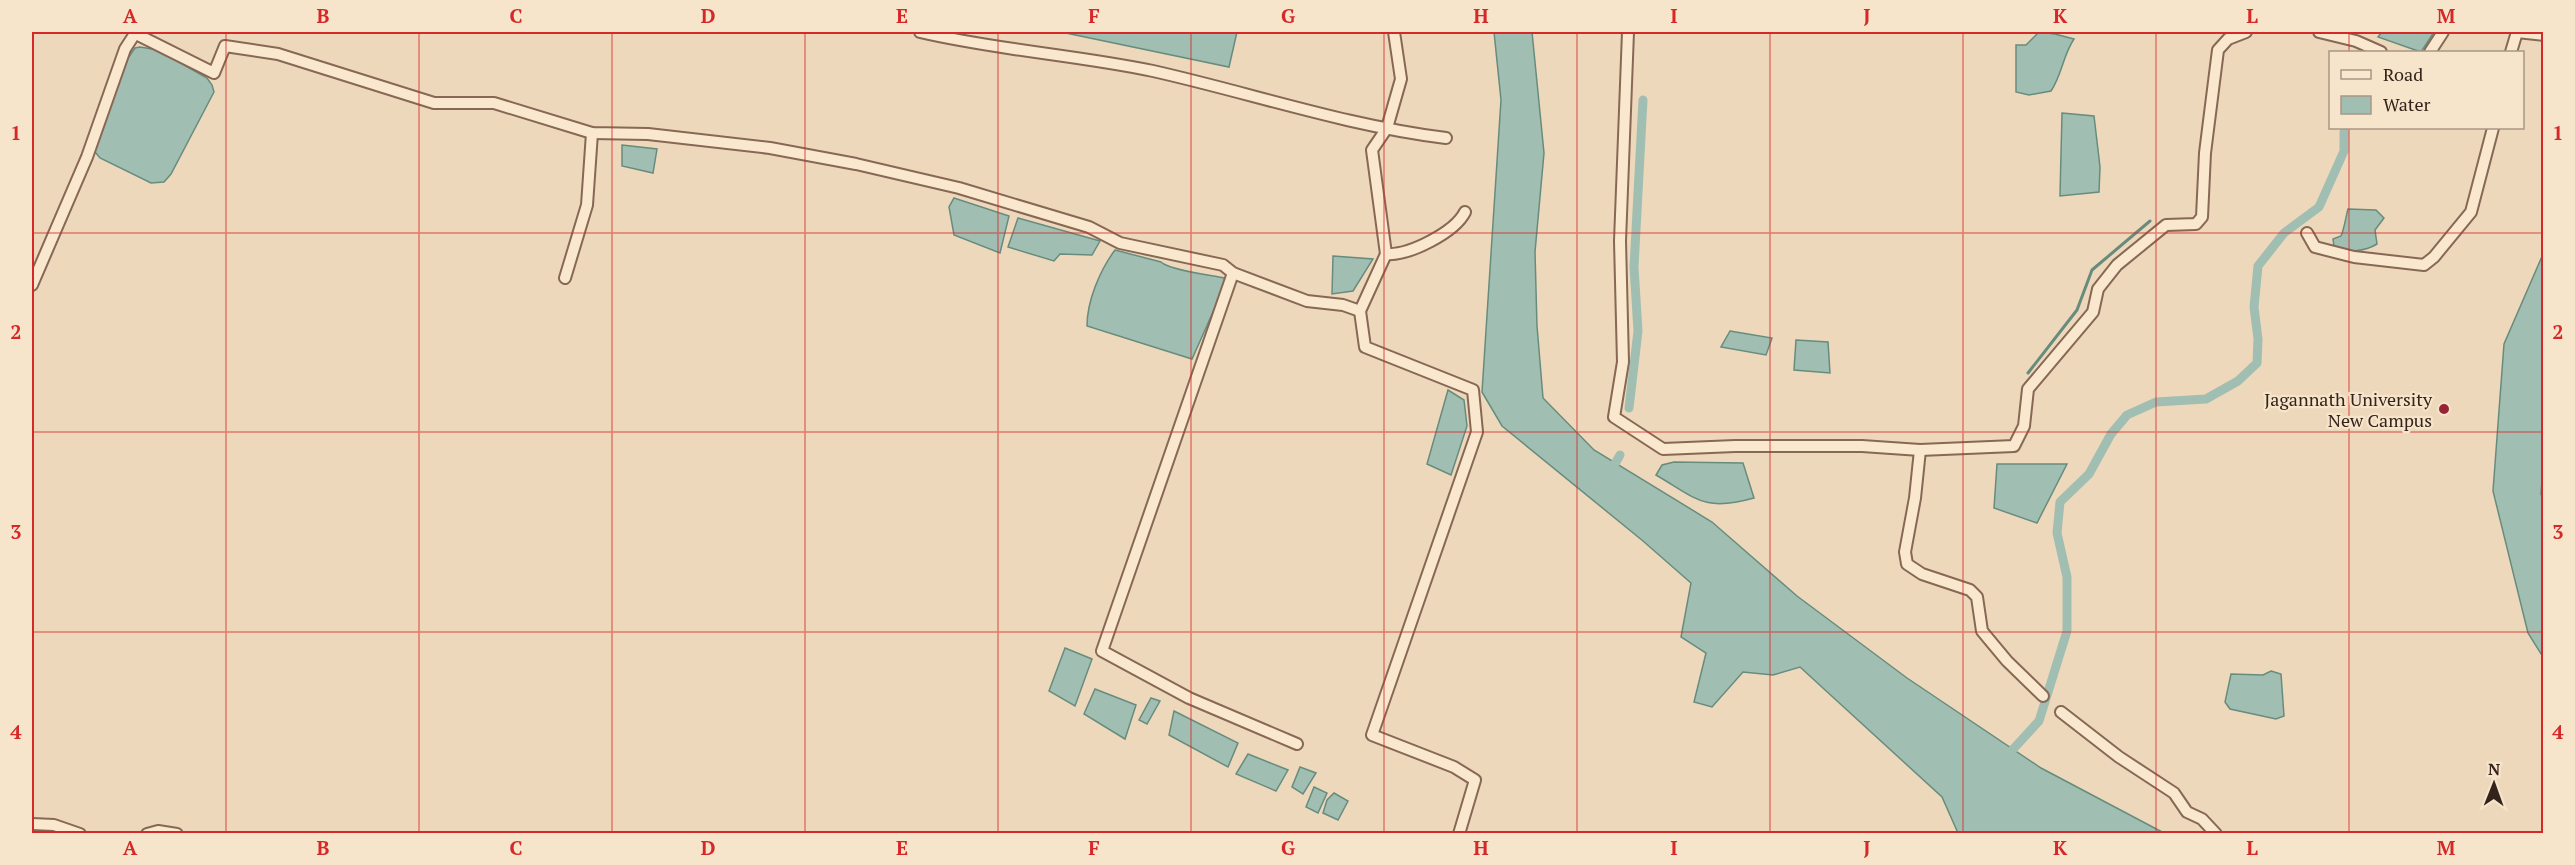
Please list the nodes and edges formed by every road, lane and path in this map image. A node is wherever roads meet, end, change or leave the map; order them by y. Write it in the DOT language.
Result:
graph roads {
  1 [pos="920,32"];
  2 [pos="1394,32"];
  3 [pos="1628,32"];
  4 [pos="2246,32"];
  5 [pos="2319,32"];
  6 [pos="2443,32"];
  7 [pos="2517,32"];
  8 [pos="136,33"];
  9 [pos="2544,35"];
  10 [pos="2379,51"];
  11 [pos="2431,51"];
  12 [pos="2511,51"];
  13 [pos="1387,128"];
  14 [pos="2493,129"];
  15 [pos="592,133"];
  16 [pos="1446,138"];
  17 [pos="1465,212"];
  18 [pos="2307,233"];
  19 [pos="1386,254"];
  20 [pos="1233,273"];
  21 [pos="565,278"];
  22 [pos="32,285"];
  23 [pos="1360,311"];
  24 [pos="1920,450"];
  25 [pos="2043,696"];
  26 [pos="2061,712"];
  27 [pos="1297,744"];
  28 [pos="32,824"];
  29 [pos="80,834"];
  30 [pos="147,834"];
  31 [pos="177,834"];
  32 [pos="1459,834"];
  33 [pos="2216,834"];
  1 -- 13 [label="street"];
  2 -- 13 [label="street"];
  3 -- 24 [label="street"];
  4 -- 24 [label="street"];
  5 -- 10 [label="street"];
  6 -- 11 [label="street"];
  7 -- 9 [label="street"];
  7 -- 12 [label="street"];
  8 -- 15 [label="street"];
  8 -- 22 [label="street"];
  13 -- 16 [label="street"];
  13 -- 19 [label="street"];
  14 -- 18 [label="street"];
  15 -- 20 [label="street"];
  15 -- 21 [label="street"];
  17 -- 19 [label="street"];
  19 -- 23 [label="street"];
  20 -- 23 [label="street"];
  20 -- 27 [label="street"];
  23 -- 32 [label="street"];
  24 -- 25 [label="street"];
  26 -- 33 [label="street"];
  28 -- 29 [label="street"];
  30 -- 31 [label="street"];
}
